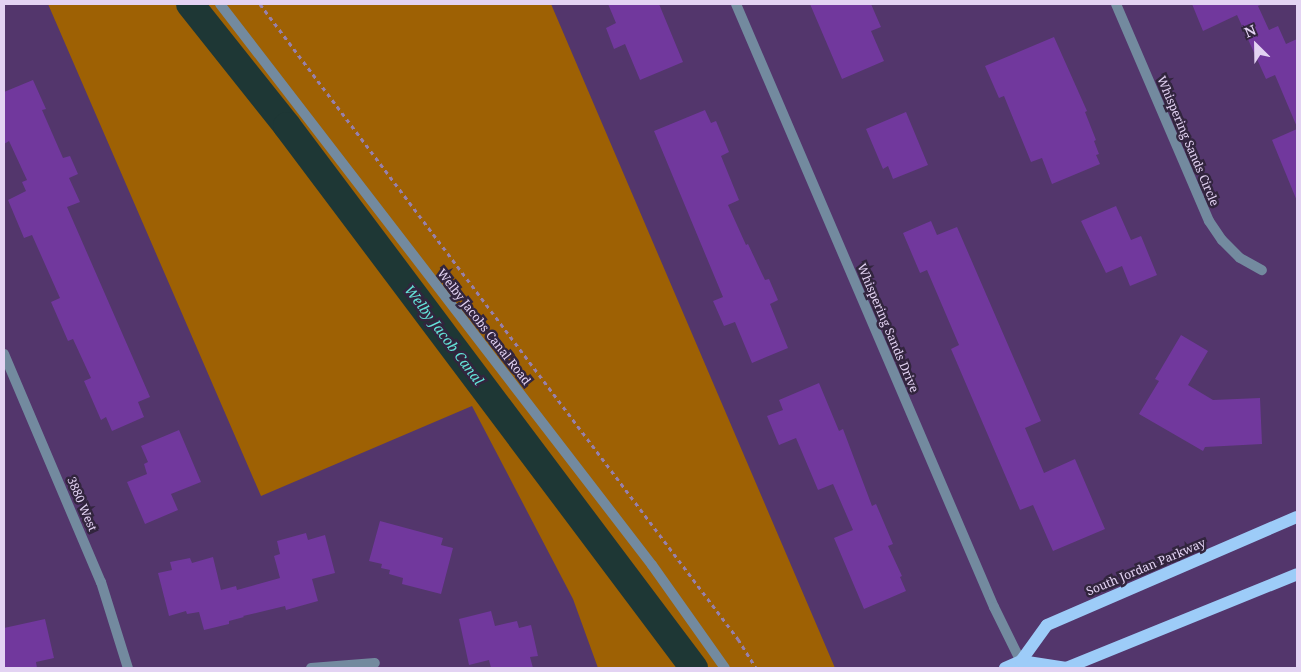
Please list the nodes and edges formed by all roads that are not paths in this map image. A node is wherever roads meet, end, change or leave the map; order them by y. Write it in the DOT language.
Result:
graph roads {
  1 [pos="220,4"];
  2 [pos="736,4"];
  3 [pos="1116,4"];
  4 [pos="1262,270"];
  5 [pos="4,354"];
  6 [pos="1297,517"];
  7 [pos="1297,574"];
  8 [pos="375,663"];
  9 [pos="1023,665"];
  10 [pos="128,668"];
  11 [pos="311,668"];
  12 [pos="725,668"];
  13 [pos="1005,668"];
  1 -- 12 [label="street, Welby Jacobs Canal Road"];
  2 -- 9 [label="street, Whispering Sands Drive"];
  3 -- 4 [label="street, Whispering Sands Circle"];
  5 -- 10 [label="street, 3880 West"];
  6 -- 9 [label="main road, South Jordan Parkway"];
  7 -- 9 [label="main road"];
  8 -- 11 [label="street"];
  9 -- 13 [label="main road"];
}
